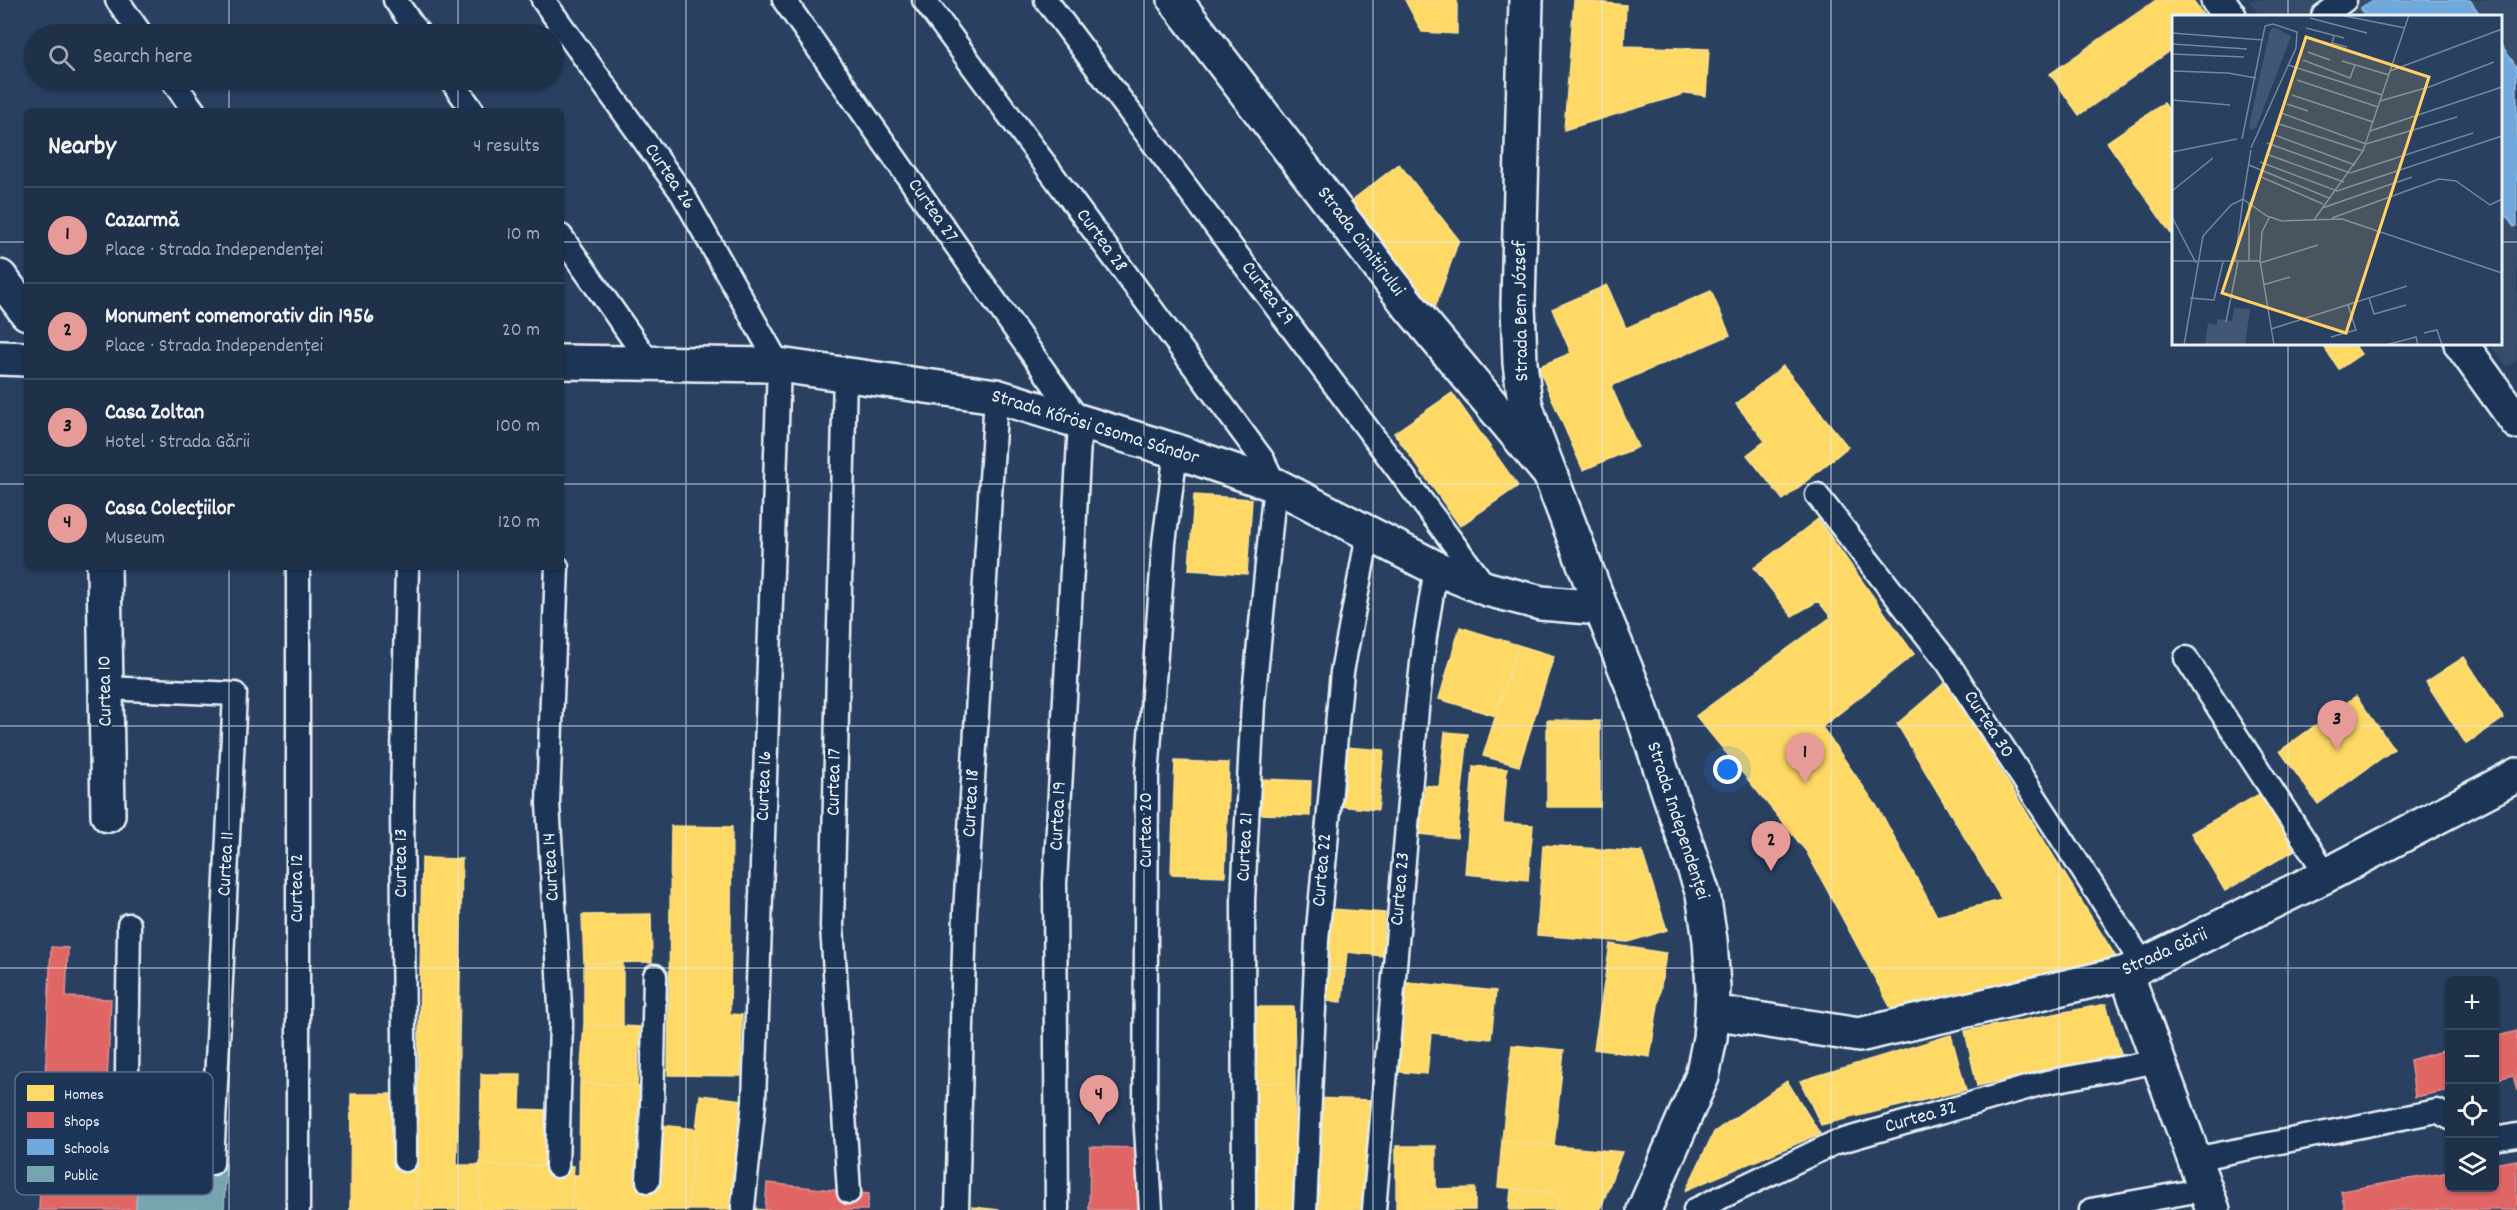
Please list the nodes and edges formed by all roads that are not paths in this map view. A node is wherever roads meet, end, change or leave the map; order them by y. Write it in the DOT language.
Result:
graph roads {
  1 [pos="117,0"];
  2 [pos="395,0"];
  3 [pos="543,0"];
  4 [pos="784,0"];
  5 [pos="924,0"];
  6 [pos="1046,0"];
  7 [pos="1175,0"];
  8 [pos="1526,0"];
  9 [pos="2218,0"];
  10 [pos="2345,0"];
  11 [pos="2228,15"];
  12 [pos="2324,15"];
  13 [pos="134,24"];
  14 [pos="412,24"];
  15 [pos="560,24"];
  16 [pos="564,29"];
  17 [pos="179,90"];
  18 [pos="458,90"];
  19 [pos="192,108"];
  20 [pos="471,108"];
  21 [pos="564,240"];
  22 [pos="0,277"];
  23 [pos="24,309"];
  24 [pos="2462,345"];
  25 [pos="0,358"];
  26 [pos="24,359"];
  27 [pos="564,362"];
  28 [pos="649,362"];
  29 [pos="779,365"];
  30 [pos="845,373"];
  31 [pos="996,396"];
  32 [pos="1080,422"];
  33 [pos="2517,422"];
  34 [pos="1176,451"];
  35 [pos="1552,478"];
  36 [pos="1275,485"];
  37 [pos="1817,495"];
  38 [pos="1368,534"];
  39 [pos="1436,568"];
  40 [pos="104,570"];
  41 [pos="298,570"];
  42 [pos="407,570"];
  43 [pos="557,570"];
  44 [pos="1487,589"];
  45 [pos="1601,609"];
  46 [pos="2186,658"];
  47 [pos="106,688"];
  48 [pos="2517,775"];
  49 [pos="108,815"];
  50 [pos="2327,875"];
  51 [pos="129,925"];
  52 [pos="2135,969"];
  53 [pos="655,976"];
  54 [pos="1712,1012"];
  55 [pos="2159,1061"];
  56 [pos="127,1072"];
  57 [pos="2445,1115"];
  58 [pos="2517,1135"];
  59 [pos="2499,1138"];
  60 [pos="213,1143"];
  61 [pos="2194,1159"];
  62 [pos="405,1160"];
  63 [pos="557,1166"];
  64 [pos="648,1181"];
  65 [pos="849,1192"];
  66 [pos="2210,1199"];
  67 [pos="743,1207"];
  68 [pos="298,1210"];
  69 [pos="957,1210"];
  70 [pos="1057,1210"];
  71 [pos="1151,1210"];
  72 [pos="1244,1210"];
  73 [pos="1305,1210"];
  74 [pos="1374,1210"];
  75 [pos="1644,1210"];
  76 [pos="1695,1210"];
  77 [pos="2091,1210"];
  1 -- 13 [label="lane"];
  2 -- 14 [label="lane"];
  3 -- 15 [label="lane, Curtea 26"];
  4 -- 32 [label="lane, Curtea 27"];
  5 -- 36 [label="lane, Curtea 28"];
  6 -- 44 [label="lane, Curtea 29"];
  7 -- 35 [label="street, Strada Cimitirului"];
  8 -- 35 [label="street, Strada Bem József"];
  9 -- 11 [label="street"];
  10 -- 12 [label="lane"];
  16 -- 29 [label="lane, Curtea 26"];
  17 -- 19 [label="lane"];
  18 -- 20 [label="lane"];
  21 -- 28 [label="lane"];
  22 -- 23 [label="street"];
  24 -- 33 [label="street"];
  25 -- 26 [label="street"];
  27 -- 28 [label="street, Strada Kőrösi Csoma Sándor"];
  28 -- 29 [label="street, Strada Kőrösi Csoma Sándor"];
  29 -- 30 [label="street, Strada Kőrösi Csoma Sándor"];
  29 -- 67 [label="lane, Curtea 16"];
  30 -- 31 [label="street, Strada Kőrösi Csoma Sándor"];
  30 -- 65 [label="lane, Curtea 17"];
  31 -- 32 [label="street, Strada Kőrösi Csoma Sándor"];
  31 -- 69 [label="lane, Curtea 18"];
  32 -- 34 [label="street, Strada Kőrösi Csoma Sándor"];
  32 -- 70 [label="lane, Curtea 19"];
  34 -- 36 [label="street, Strada Kőrösi Csoma Sándor"];
  34 -- 71 [label="lane, Curtea 20"];
  35 -- 45 [label="street, Strada Bem József"];
  36 -- 38 [label="street, Strada Kőrösi Csoma Sándor"];
  36 -- 72 [label="lane, Curtea 21"];
  37 -- 52 [label="lane, Curtea 30"];
  38 -- 39 [label="street, Strada Kőrösi Csoma Sándor"];
  38 -- 73 [label="lane, Curtea 22"];
  39 -- 44 [label="street, Strada Kőrösi Csoma Sándor"];
  39 -- 74 [label="lane, Curtea 23"];
  40 -- 47 [label="street, Curtea 10"];
  41 -- 68 [label="lane, Curtea 12"];
  42 -- 62 [label="lane, Curtea 13"];
  43 -- 63 [label="lane, Curtea 14"];
  44 -- 45 [label="street, Strada Kőrösi Csoma Sándor"];
  45 -- 54 [label="street, Strada Independenței"];
  46 -- 50 [label="lane"];
  47 -- 49 [label="street, Curtea 10"];
  47 -- 60 [label="lane, Curtea 11"];
  48 -- 50 [label="street, Strada Gării"];
  50 -- 52 [label="street, Strada Gării"];
  51 -- 56 [label="lane"];
  52 -- 54 [label="street, Strada Gării"];
  52 -- 55 [label="street"];
  53 -- 64 [label="lane"];
  54 -- 75 [label="street, Strada Independenței"];
  55 -- 61 [label="street"];
  55 -- 76 [label="lane, Curtea 32"];
  57 -- 61 [label="lane"];
  58 -- 59 [label="lane"];
  61 -- 66 [label="street"];
  66 -- 77 [label="lane"];
}
